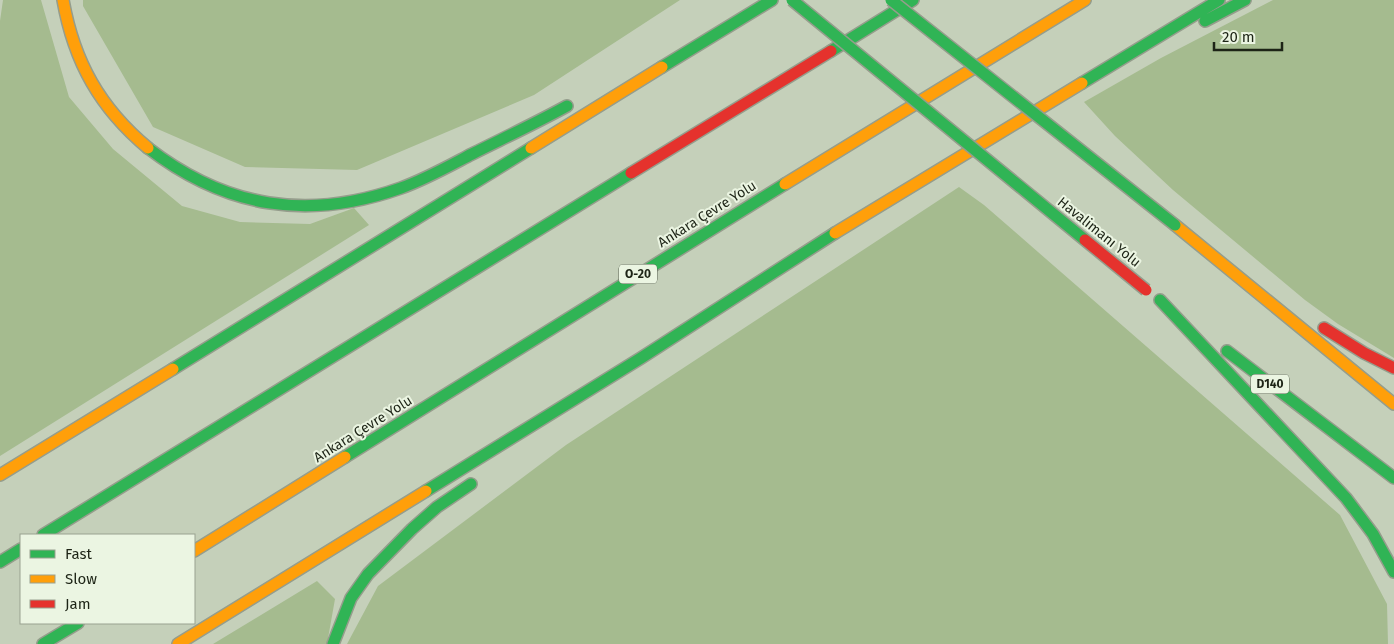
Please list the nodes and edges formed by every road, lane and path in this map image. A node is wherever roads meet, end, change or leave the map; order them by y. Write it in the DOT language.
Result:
graph roads {
  1 [pos="63,0"];
  2 [pos="755,0"];
  3 [pos="772,0"];
  4 [pos="792,0"];
  5 [pos="891,0"];
  6 [pos="913,0"];
  7 [pos="1085,0"];
  8 [pos="1218,0"];
  9 [pos="1245,0"];
  10 [pos="705,28"];
  11 [pos="1073,89"];
  12 [pos="580,98"];
  13 [pos="823,240"];
  14 [pos="1224,265"];
  15 [pos="1160,300"];
  16 [pos="1298,311"];
  17 [pos="1314,322"];
  18 [pos="1394,368"];
  19 [pos="1394,404"];
  20 [pos="579,410"];
  21 [pos="0,475"];
  22 [pos="483,476"];
  23 [pos="1394,478"];
  24 [pos="45,534"];
  25 [pos="20,550"];
  26 [pos="195,550"];
  27 [pos="0,562"];
  28 [pos="1394,572"];
  29 [pos="76,624"];
  30 [pos="43,644"];
  31 [pos="178,644"];
  32 [pos="333,644"];
  1 -- 12 [label="highway"];
  2 -- 10 [label="highway"];
  3 -- 21 [label="highway"];
  4 -- 15 [label="highway, Havalimanı Yolu / D140, bridge"];
  5 -- 14 [label="highway, bridge"];
  6 -- 24 [label="highway"];
  7 -- 26 [label="highway, Ankara Çevre Yolu / O-20"];
  8 -- 11 [label="highway"];
  9 -- 11 [label="highway"];
  11 -- 13 [label="highway"];
  13 -- 20 [label="highway"];
  13 -- 31 [label="highway"];
  14 -- 16 [label="highway"];
  14 -- 19 [label="highway"];
  15 -- 23 [label="highway, Havalimanı Yolu / D140"];
  15 -- 28 [label="highway"];
  17 -- 18 [label="highway"];
  22 -- 32 [label="highway"];
  25 -- 27 [label="highway"];
  29 -- 30 [label="highway"];
}
